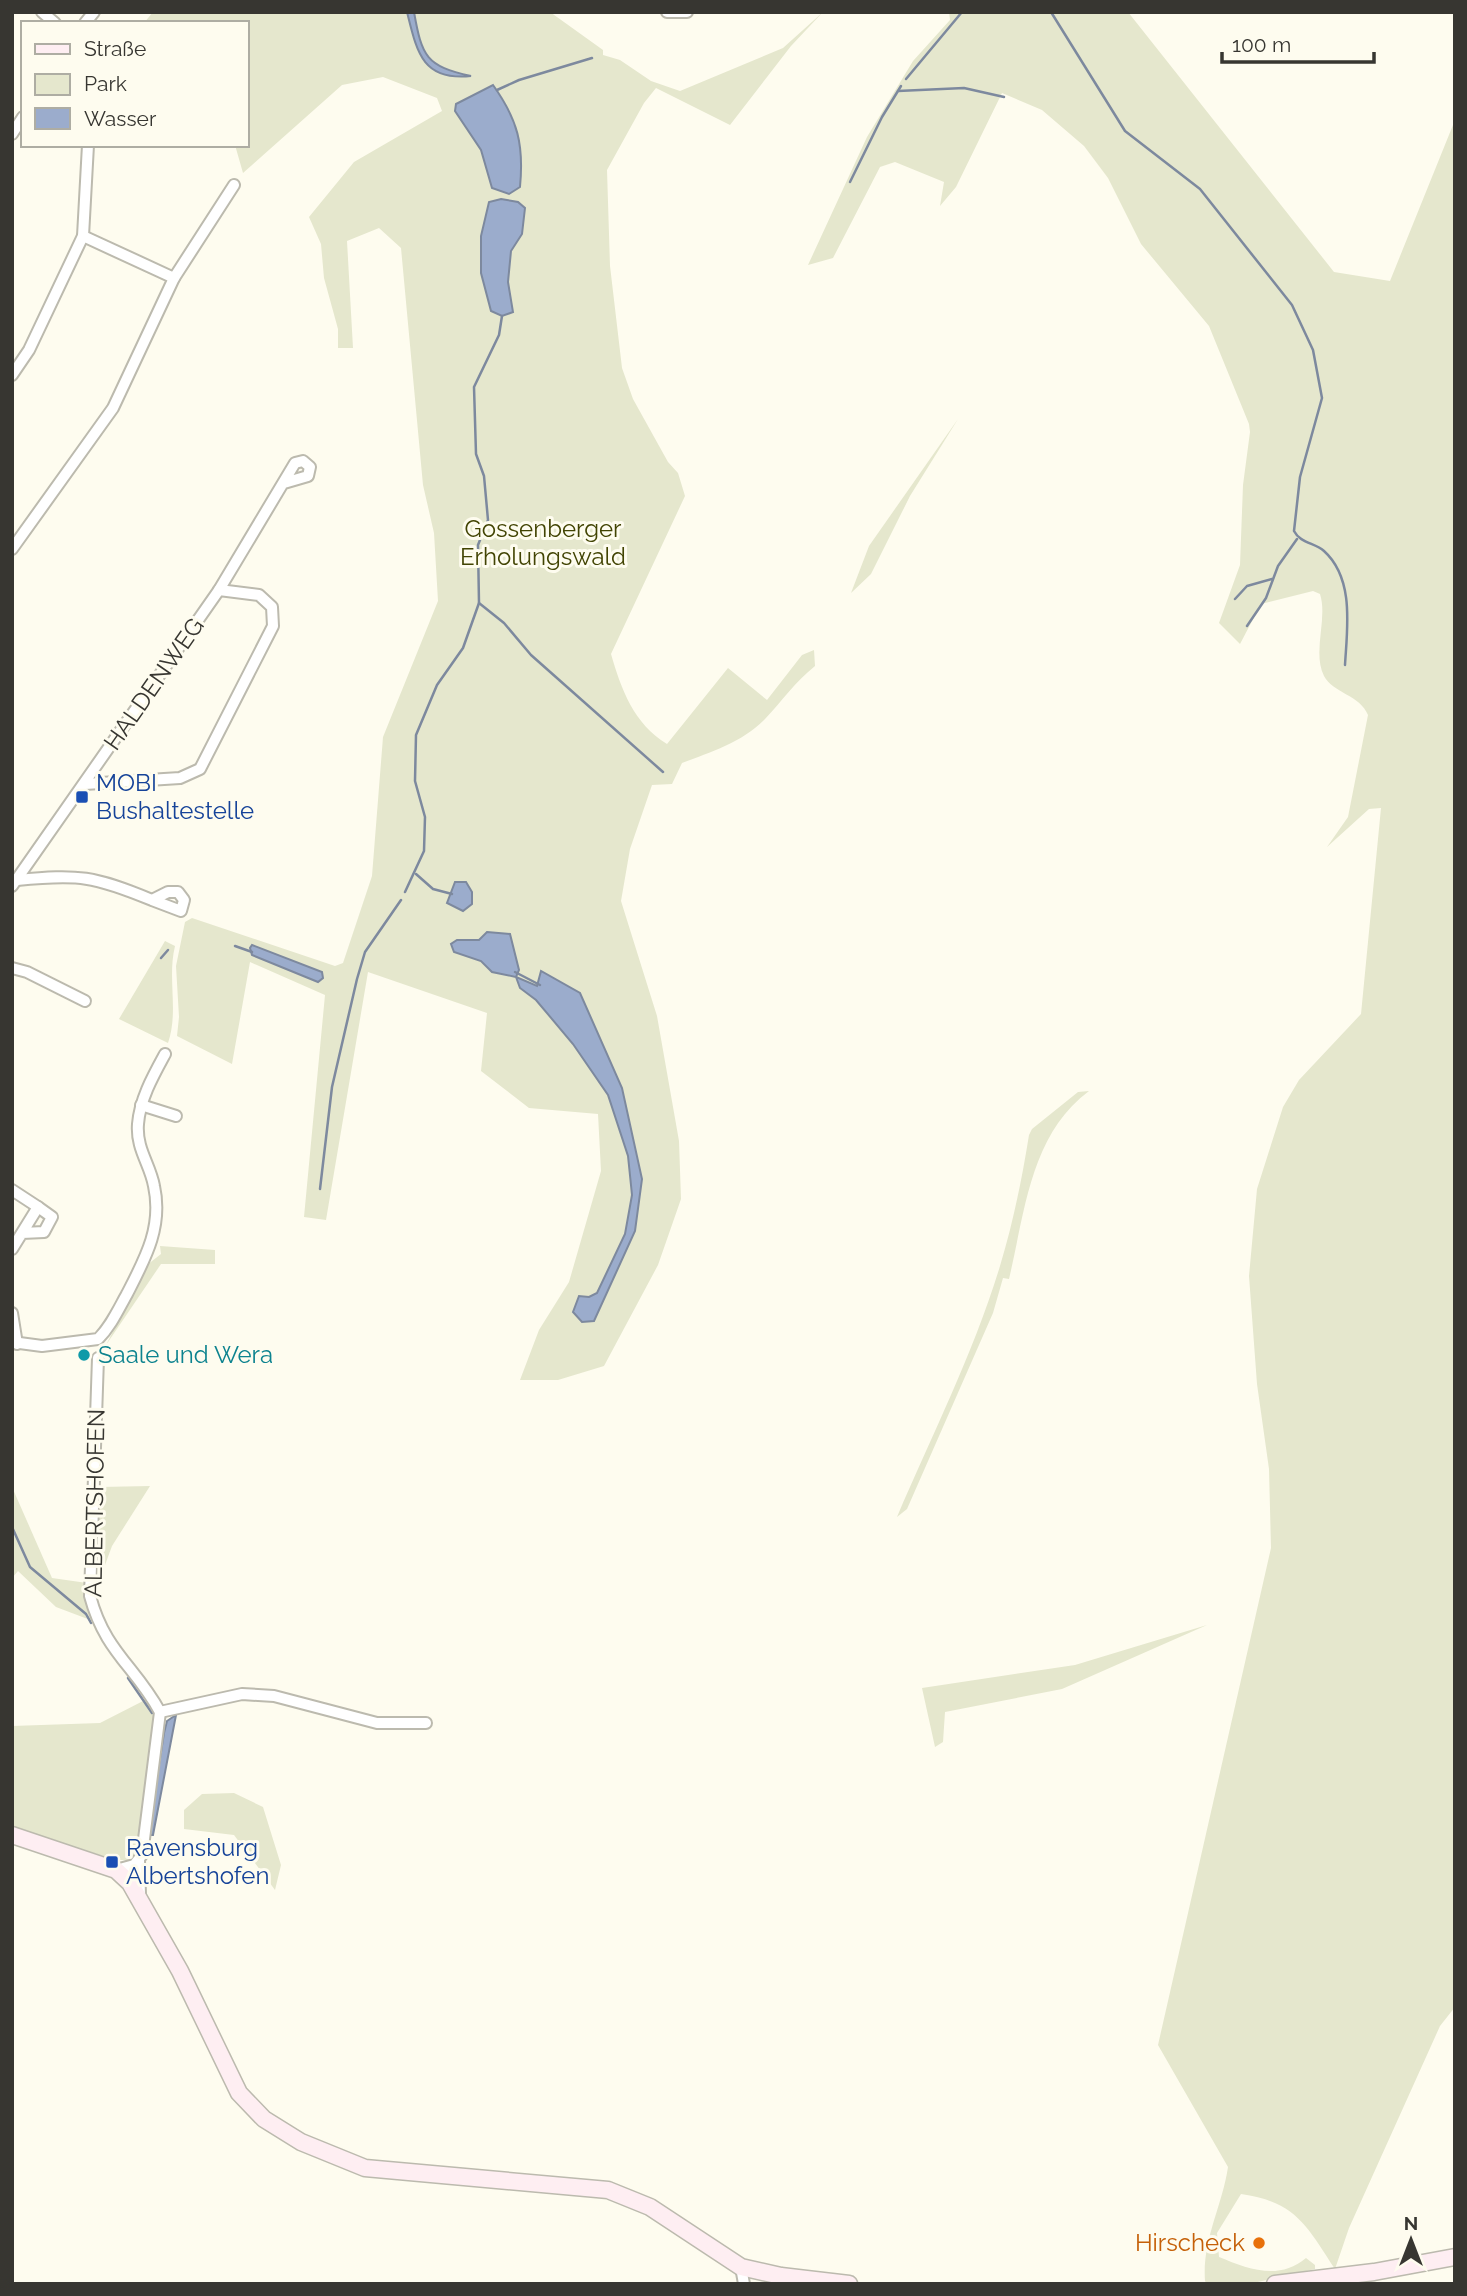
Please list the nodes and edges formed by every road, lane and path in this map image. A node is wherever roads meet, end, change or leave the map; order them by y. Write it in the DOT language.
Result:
graph roads {
  1 [pos="667,12"];
  2 [pos="687,12"];
  3 [pos="88,147"];
  4 [pos="234,186"];
  5 [pos="83,236"];
  6 [pos="174,278"];
  7 [pos="12,375"];
  8 [pos="284,483"];
  9 [pos="12,549"];
  10 [pos="219,590"];
  11 [pos="85,784"];
  12 [pos="14,883"];
  13 [pos="152,900"];
  14 [pos="12,968"];
  15 [pos="85,1001"];
  16 [pos="165,1054"];
  17 [pos="141,1105"];
  18 [pos="176,1116"];
  19 [pos="12,1190"];
  20 [pos="38,1207"];
  21 [pos="22,1233"];
  22 [pos="12,1249"];
  23 [pos="12,1313"];
  24 [pos="15,1343"];
  25 [pos="98,1358"];
  26 [pos="160,1712"];
  27 [pos="426,1723"];
  28 [pos="12,1835"];
  29 [pos="139,1860"];
  30 [pos="116,1870"];
  31 [pos="139,1895"];
  32 [pos="1455,2257"];
  33 [pos="741,2267"];
  34 [pos="744,2284"];
  35 [pos="849,2284"];
  36 [pos="1275,2284"];
  1 -- 2 [label="street"];
  3 -- 5 [label="street"];
  4 -- 6 [label="street"];
  5 -- 6 [label="street"];
  5 -- 7 [label="street"];
  6 -- 9 [label="street"];
  8 -- 10 [label="street, HALDENWEG"];
  10 -- 11 [label="street, HALDENWEG"];
  10 -- 11 [label="street"];
  11 -- 12 [label="street, HALDENWEG"];
  12 -- 13 [label="street, HALDENWEG"];
  14 -- 15 [label="street"];
  16 -- 17 [label="street"];
  17 -- 18 [label="street"];
  17 -- 24 [label="street"];
  19 -- 20 [label="street"];
  20 -- 21 [label="street"];
  20 -- 21 [label="street"];
  21 -- 22 [label="street"];
  23 -- 24 [label="street"];
  25 -- 26 [label="street, ALBERTSHOFEN"];
  26 -- 27 [label="street"];
  26 -- 29 [label="street"];
  28 -- 30 [label="main road"];
  29 -- 30 [label="street"];
  29 -- 31 [label="street"];
  30 -- 31 [label="main road"];
  31 -- 33 [label="main road"];
  32 -- 36 [label="main road"];
  33 -- 34 [label="street"];
  33 -- 35 [label="main road"];
}
